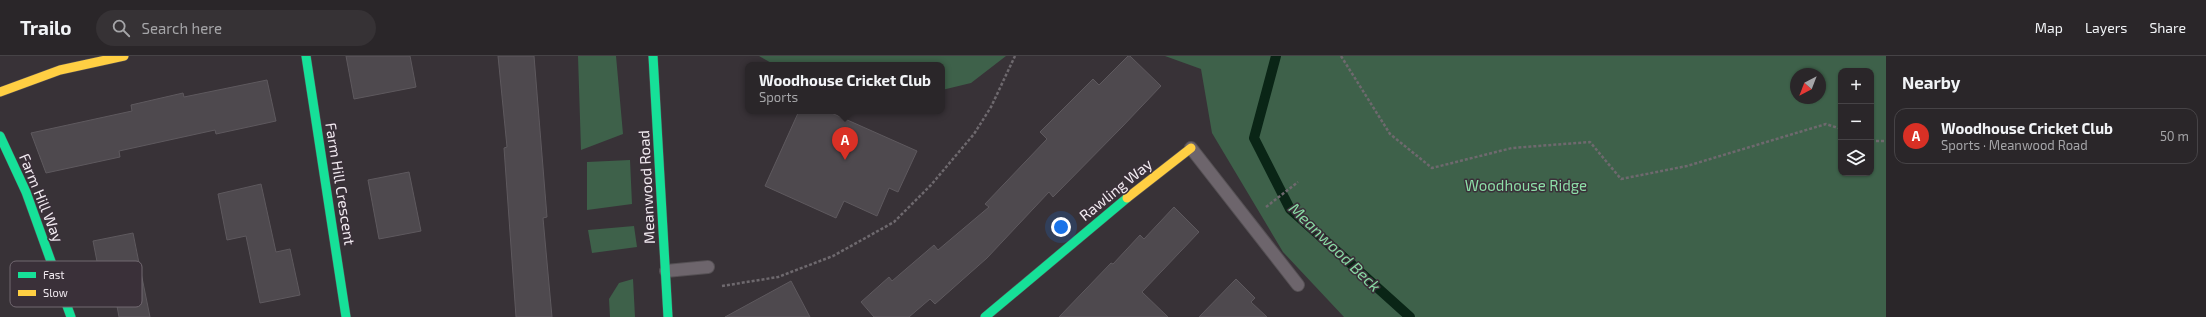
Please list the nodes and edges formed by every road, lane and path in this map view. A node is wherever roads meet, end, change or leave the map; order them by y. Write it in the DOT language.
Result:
graph roads {
  1 [pos="124,56"];
  2 [pos="306,56"];
  3 [pos="653,56"];
  4 [pos="1015,56"];
  5 [pos="1341,56"];
  6 [pos="0,92"];
  7 [pos="1838,128"];
  8 [pos="0,136"];
  9 [pos="1874,141"];
  10 [pos="1886,141"];
  11 [pos="1191,148"];
  12 [pos="1298,182"];
  13 [pos="1266,207"];
  14 [pos="51,261"];
  15 [pos="708,267"];
  16 [pos="666,271"];
  17 [pos="1298,285"];
  18 [pos="717,286"];
  19 [pos="67,307"];
  20 [pos="71,317"];
  21 [pos="346,317"];
  22 [pos="668,317"];
  23 [pos="985,317"];
  1 -- 6 [label="street"];
  2 -- 21 [label="street, Farm Hill Crescent"];
  3 -- 16 [label="street, Meanwood Road"];
  4 -- 18 [label="path"];
  5 -- 7 [label="path"];
  8 -- 14 [label="street, Farm Hill Way"];
  9 -- 10 [label="path"];
  11 -- 17 [label="lane"];
  11 -- 23 [label="street, Rawling Way"];
  12 -- 13 [label="path"];
  15 -- 16 [label="lane"];
  16 -- 22 [label="street, Meanwood Road"];
  19 -- 20 [label="street, Farm Hill Way"];
}
